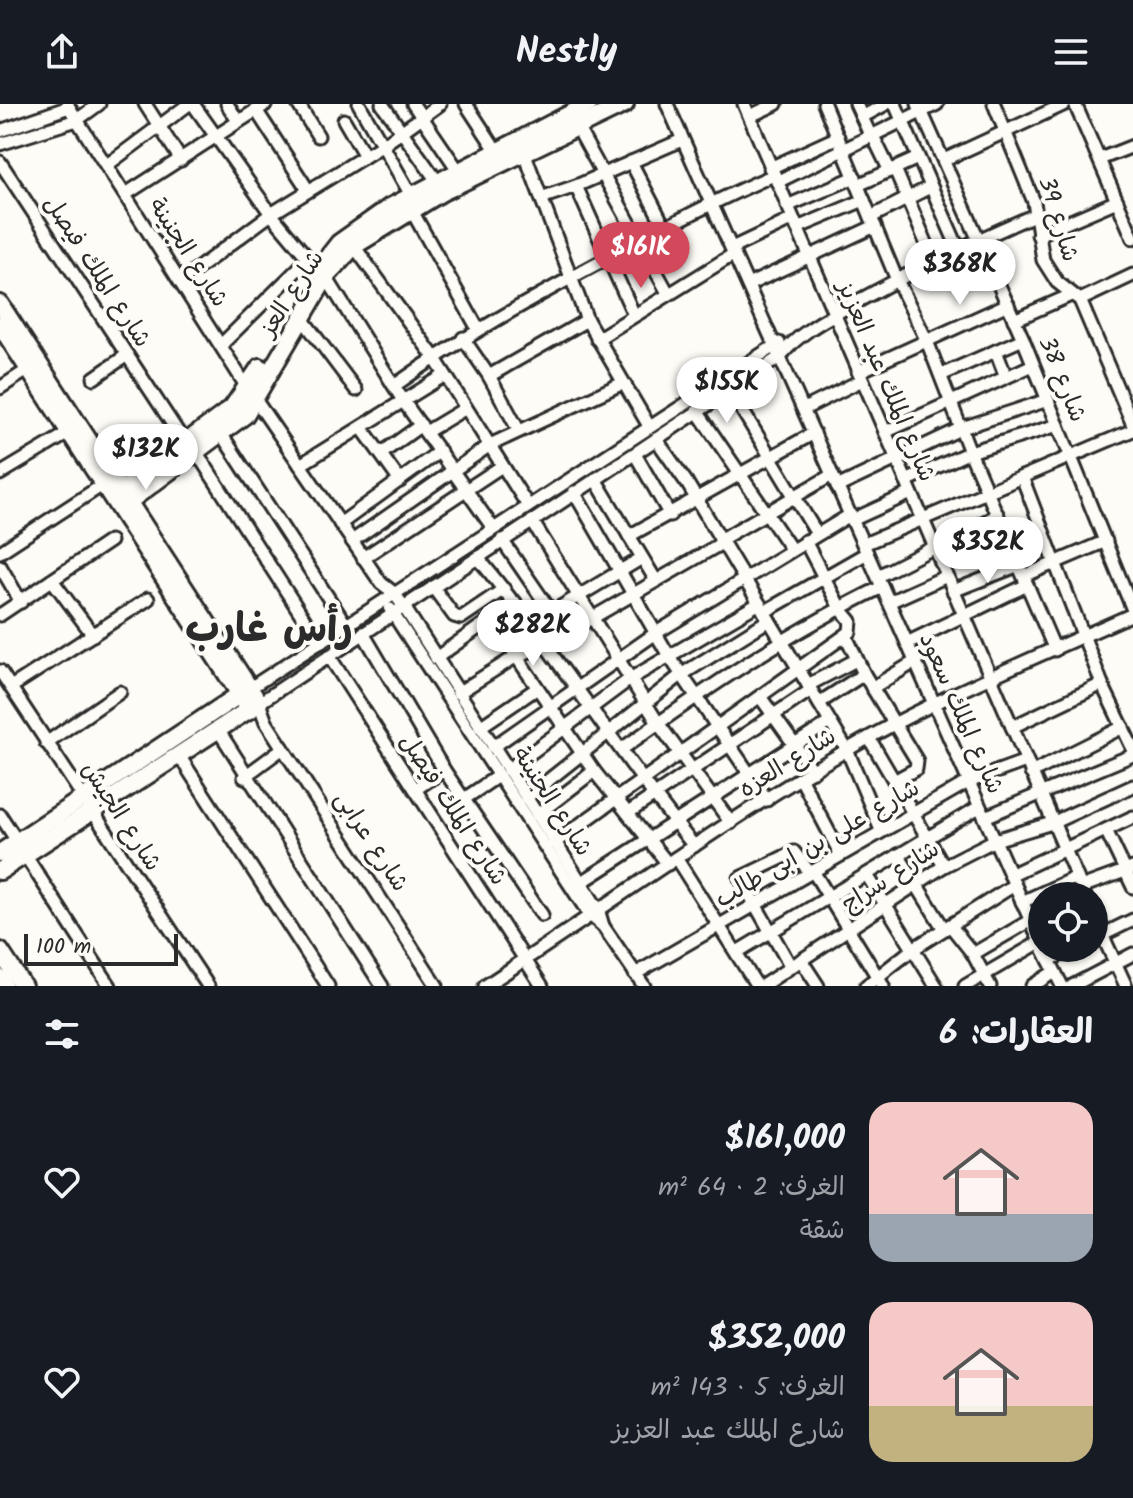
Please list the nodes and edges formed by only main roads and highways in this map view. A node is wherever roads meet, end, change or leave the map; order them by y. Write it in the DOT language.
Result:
graph roads {
  1 [pos="589,104"];
  2 [pos="625,104"];
  3 [pos="564,115"];
  4 [pos="411,203"];
  5 [pos="317,269"];
  6 [pos="0,304"];
  7 [pos="0,325"];
  8 [pos="252,394"];
  9 [pos="191,448"];
  10 [pos="117,496"];
  11 [pos="250,699"];
  12 [pos="21,848"];
  13 [pos="0,853"];
  14 [pos="0,871"];
  15 [pos="0,951"];
  16 [pos="0,978"];
  17 [pos="4,986"];
  18 [pos="23,986"];
  1 -- 3 [label="main road, شارع العز"];
  2 -- 3 [label="main road, شارع العز"];
  3 -- 4 [label="main road, شارع العز"];
  3 -- 4 [label="main road, شارع العز"];
  4 -- 5 [label="main road, شارع العز"];
  4 -- 5 [label="main road, شارع العز"];
  5 -- 8 [label="main road, شارع العز"];
  5 -- 8 [label="main road, شارع العز"];
  6 -- 10 [label="main road, شارع عرابى"];
  7 -- 10 [label="main road, شارع عرابى"];
  8 -- 9 [label="main road, شارع العز"];
  8 -- 9 [label="main road, شارع العز"];
  9 -- 10 [label="main road, شارع العز"];
  10 -- 11 [label="main road, شارع عرابى"];
  11 -- 12 [label="main road"];
  11 -- 12 [label="main road"];
  12 -- 13 [label="main road"];
  12 -- 14 [label="main road"];
  15 -- 18 [label="main road"];
  16 -- 17 [label="main road"];
}
